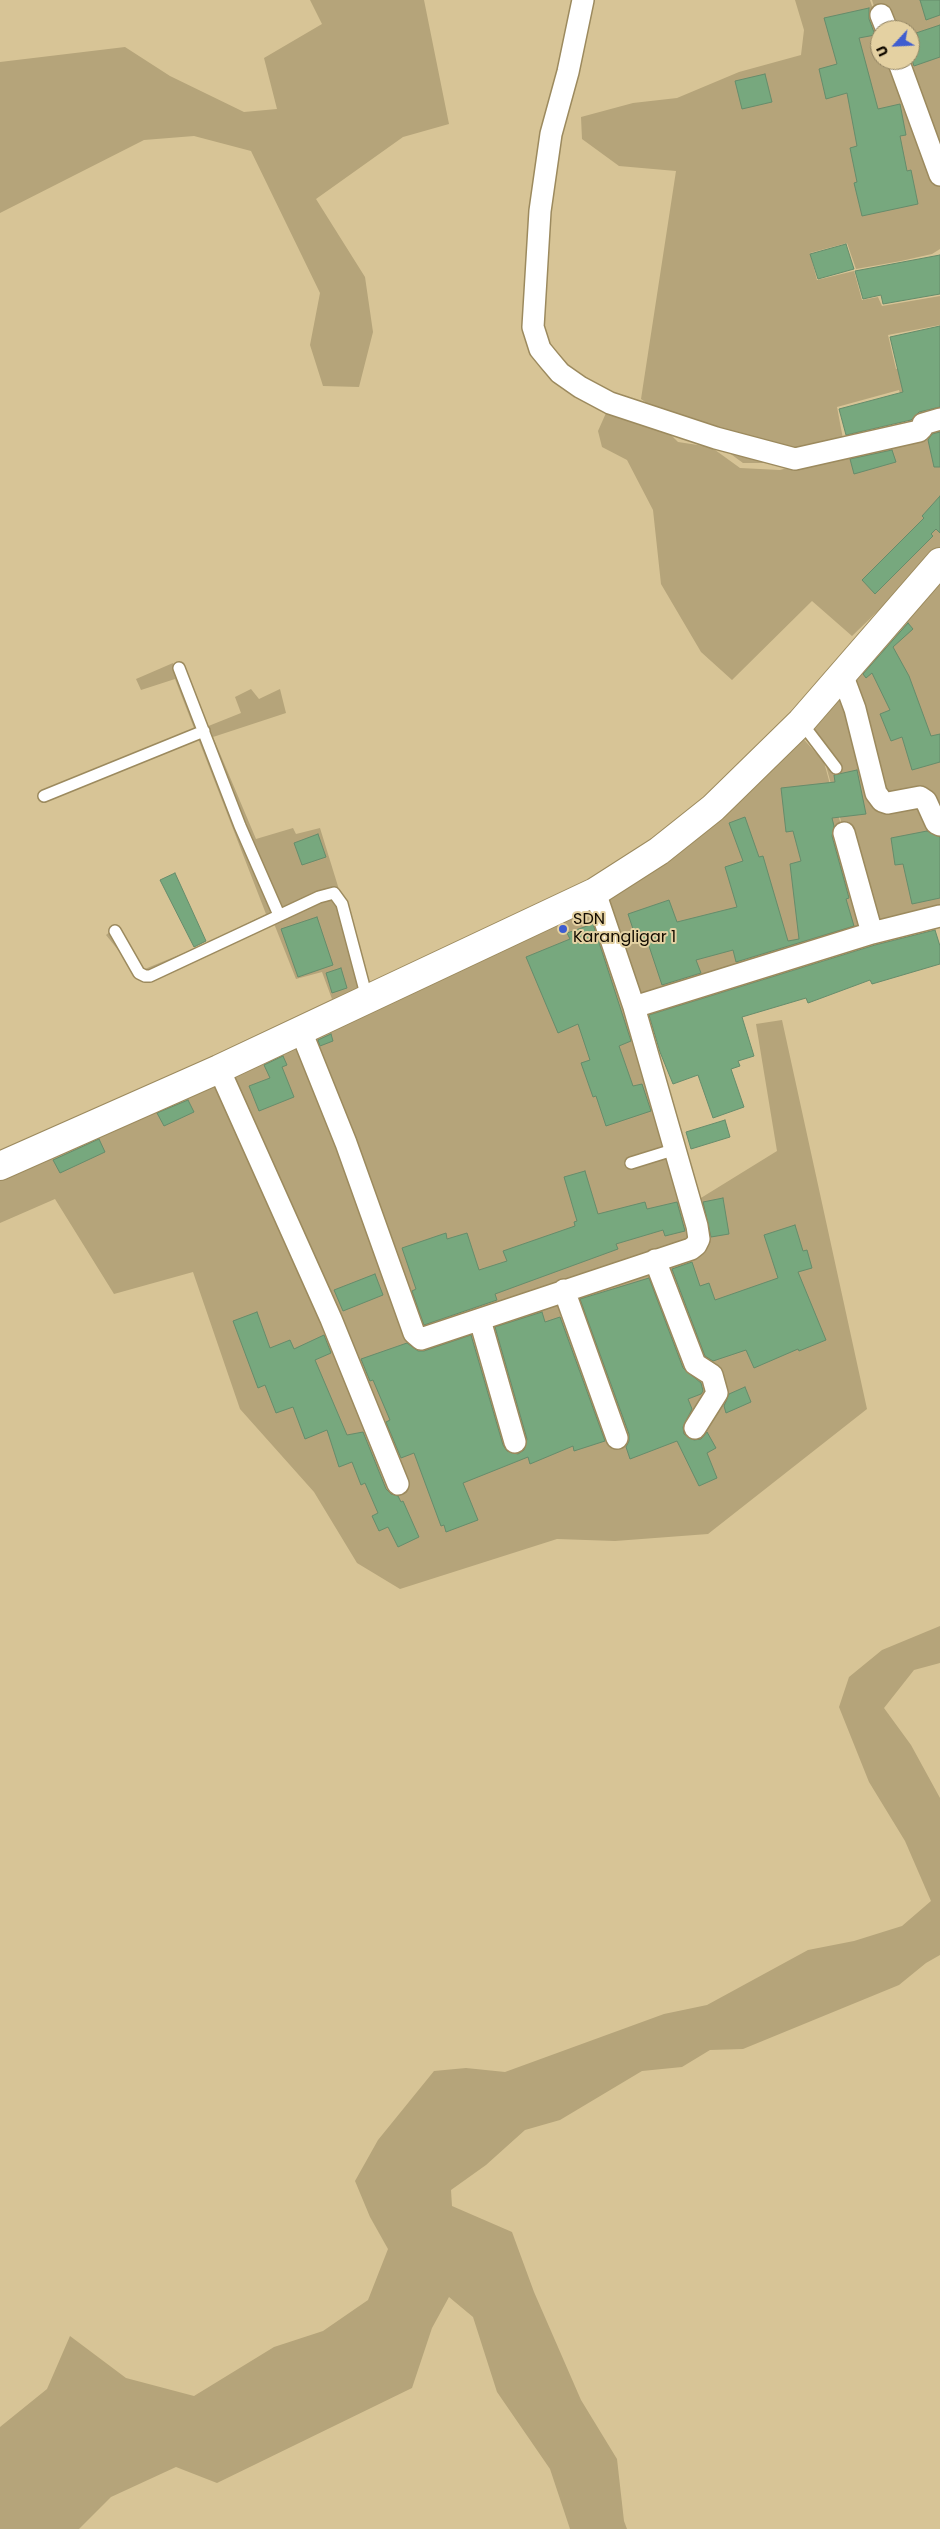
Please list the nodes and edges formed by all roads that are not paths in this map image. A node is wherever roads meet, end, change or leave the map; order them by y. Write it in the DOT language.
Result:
graph roads {
  1 [pos="583,0"];
  2 [pos="902,70"];
  3 [pos="940,174"];
  4 [pos="940,419"];
  5 [pos="940,562"];
  6 [pos="179,668"];
  7 [pos="842,674"];
  8 [pos="801,722"];
  9 [pos="204,731"];
  10 [pos="836,768"];
  11 [pos="44,796"];
  12 [pos="940,825"];
  13 [pos="844,833"];
  14 [pos="595,892"];
  15 [pos="279,915"];
  16 [pos="940,916"];
  17 [pos="115,931"];
  18 [pos="872,933"];
  19 [pos="367,998"];
  20 [pos="634,1007"];
  21 [pos="302,1030"];
  22 [pos="219,1070"];
  23 [pos="676,1149"];
  24 [pos="631,1163"];
  25 [pos="0,1166"];
  26 [pos="655,1260"];
  27 [pos="564,1290"];
  28 [pos="480,1320"];
  29 [pos="696,1428"];
  30 [pos="617,1438"];
  31 [pos="515,1442"];
  32 [pos="398,1484"];
  1 -- 4 [label="street"];
  2 -- 3 [label="street"];
  5 -- 7 [label="street"];
  6 -- 9 [label="lane"];
  7 -- 8 [label="street"];
  7 -- 12 [label="street"];
  8 -- 10 [label="lane"];
  8 -- 14 [label="street"];
  9 -- 11 [label="lane"];
  9 -- 15 [label="lane"];
  13 -- 18 [label="street"];
  14 -- 19 [label="street"];
  14 -- 20 [label="street"];
  15 -- 17 [label="lane"];
  15 -- 19 [label="lane"];
  16 -- 18 [label="street"];
  18 -- 20 [label="street"];
  19 -- 21 [label="street"];
  20 -- 23 [label="street"];
  21 -- 22 [label="street"];
  21 -- 28 [label="street"];
  22 -- 25 [label="street"];
  22 -- 32 [label="street"];
  23 -- 24 [label="lane"];
  23 -- 26 [label="street"];
  26 -- 27 [label="street"];
  26 -- 29 [label="street"];
  27 -- 28 [label="street"];
  27 -- 30 [label="street"];
  28 -- 31 [label="street"];
}
